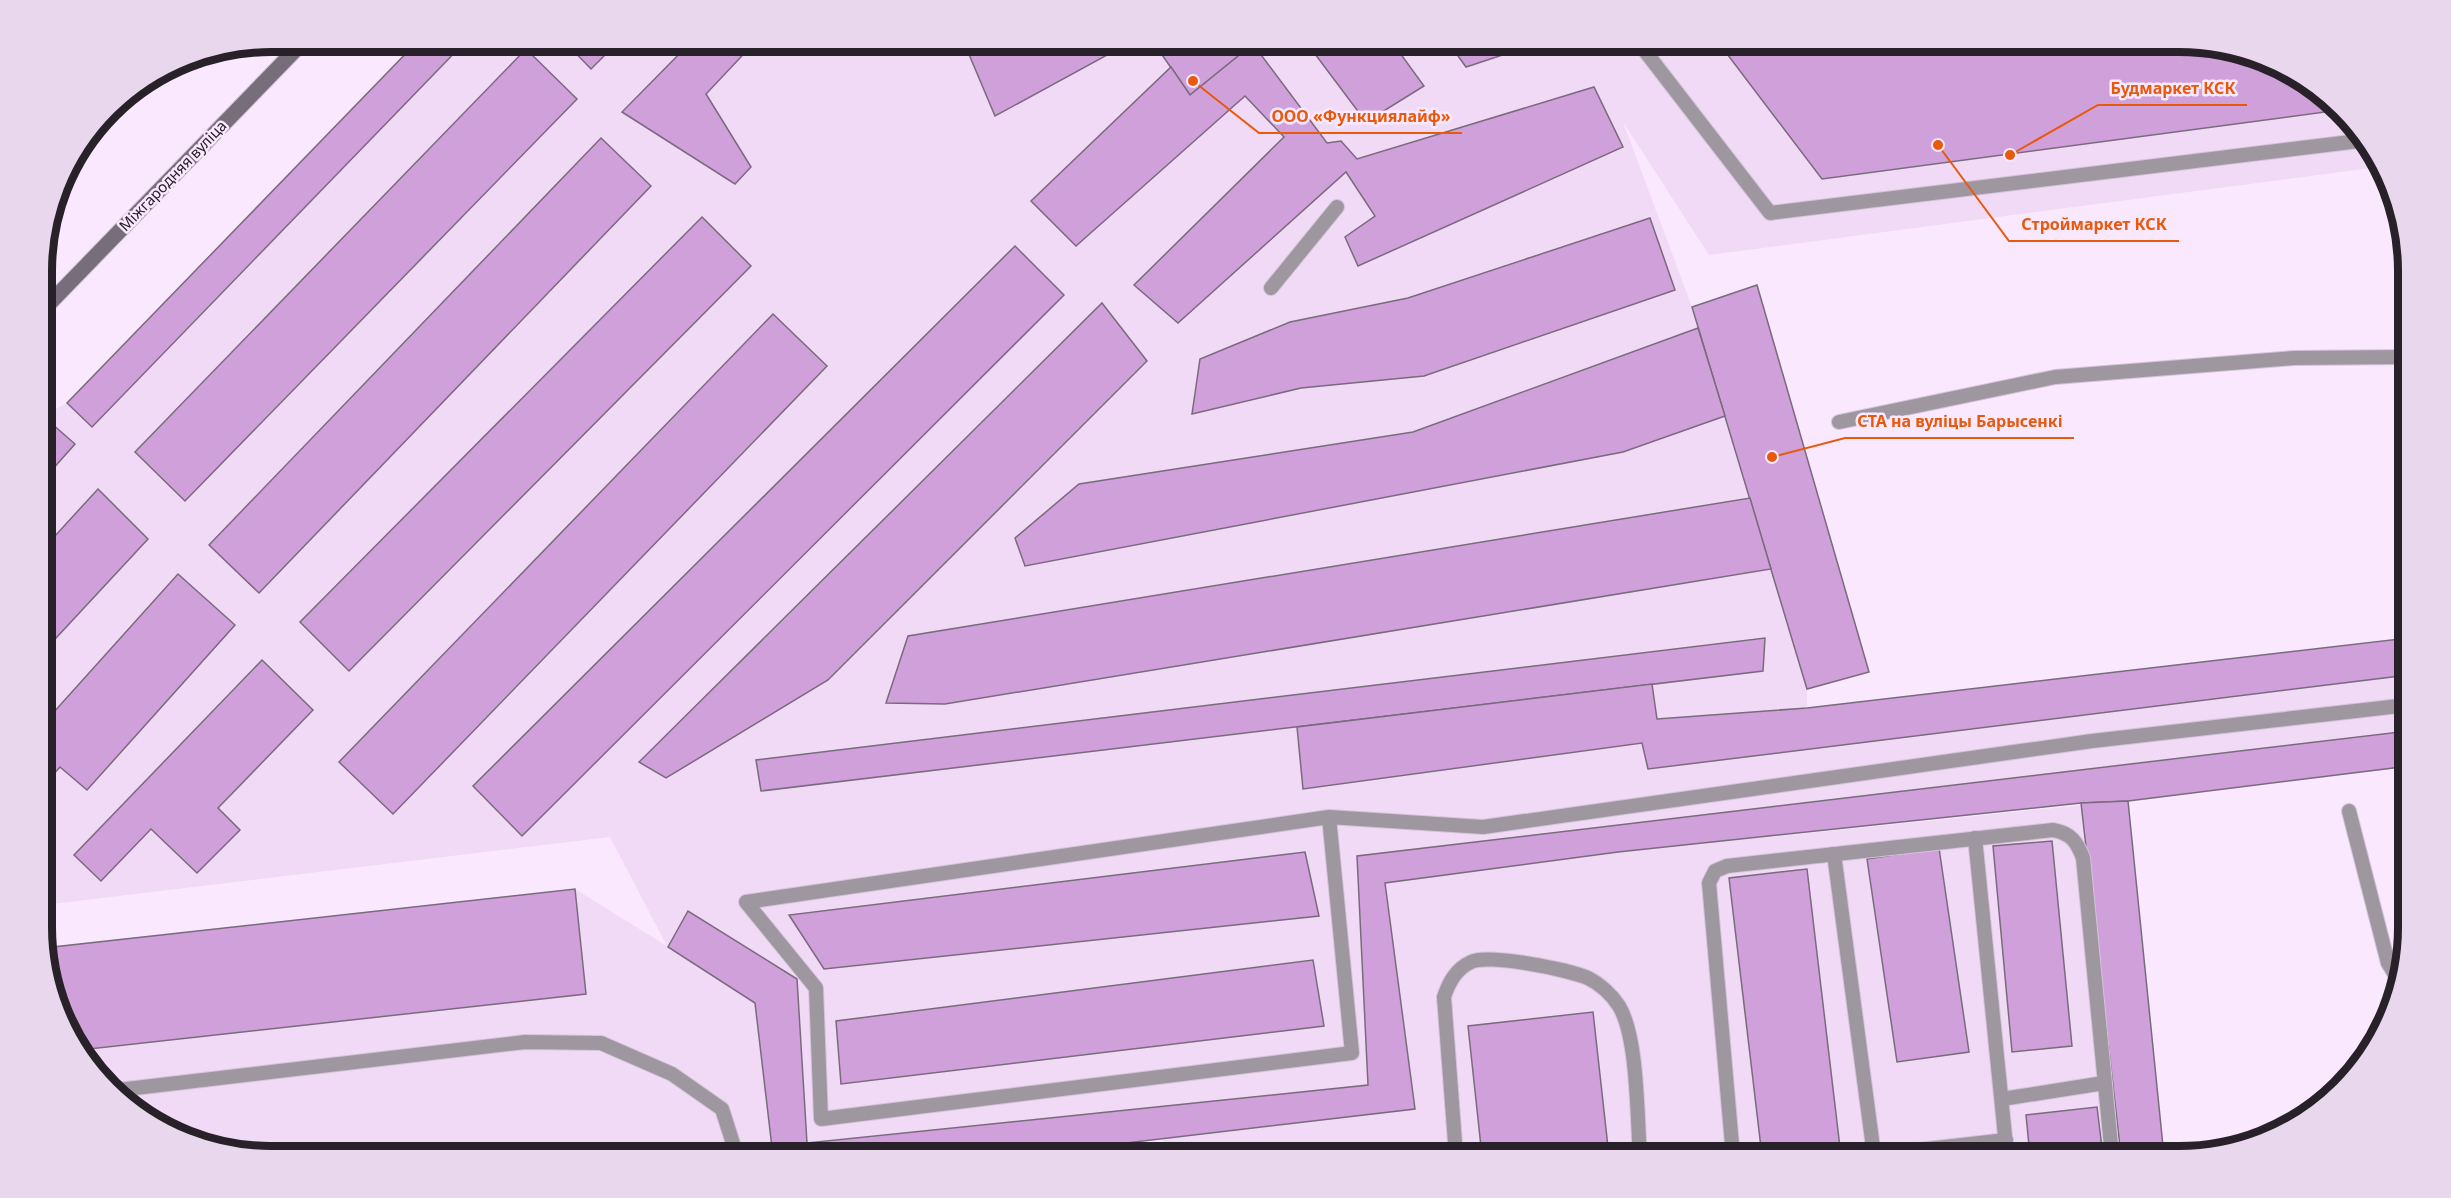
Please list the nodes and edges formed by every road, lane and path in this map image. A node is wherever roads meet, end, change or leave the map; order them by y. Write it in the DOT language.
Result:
graph roads {
  1 [pos="293,52"];
  2 [pos="1646,52"];
  3 [pos="2356,141"];
  4 [pos="1337,207"];
  5 [pos="1271,288"];
  6 [pos="52,301"];
  7 [pos="2398,357"];
  8 [pos="1839,422"];
  9 [pos="2398,706"];
  10 [pos="2349,811"];
  11 [pos="1329,816"];
  12 [pos="1976,838"];
  13 [pos="1834,854"];
  14 [pos="2394,972"];
  15 [pos="2104,1083"];
  16 [pos="125,1089"];
  17 [pos="2002,1099"];
  18 [pos="2006,1140"];
  19 [pos="734,1146"];
  20 [pos="1455,1146"];
  21 [pos="1639,1146"];
  22 [pos="1732,1146"];
  23 [pos="1873,1146"];
  24 [pos="1953,1146"];
  25 [pos="2006,1146"];
  26 [pos="2111,1146"];
  1 -- 6 [label="main road, Міжгародняя вуліца"];
  2 -- 3 [label="lane"];
  4 -- 5 [label="lane"];
  7 -- 8 [label="lane"];
  9 -- 11 [label="lane"];
  10 -- 14 [label="lane"];
  11 -- 11 [label="lane"];
  12 -- 13 [label="lane"];
  12 -- 15 [label="lane"];
  12 -- 17 [label="lane"];
  13 -- 22 [label="lane"];
  13 -- 23 [label="lane"];
  15 -- 17 [label="lane"];
  15 -- 26 [label="lane"];
  16 -- 19 [label="lane"];
  17 -- 18 [label="lane"];
  18 -- 24 [label="lane"];
  18 -- 25 [label="lane"];
  20 -- 21 [label="lane"];
}
